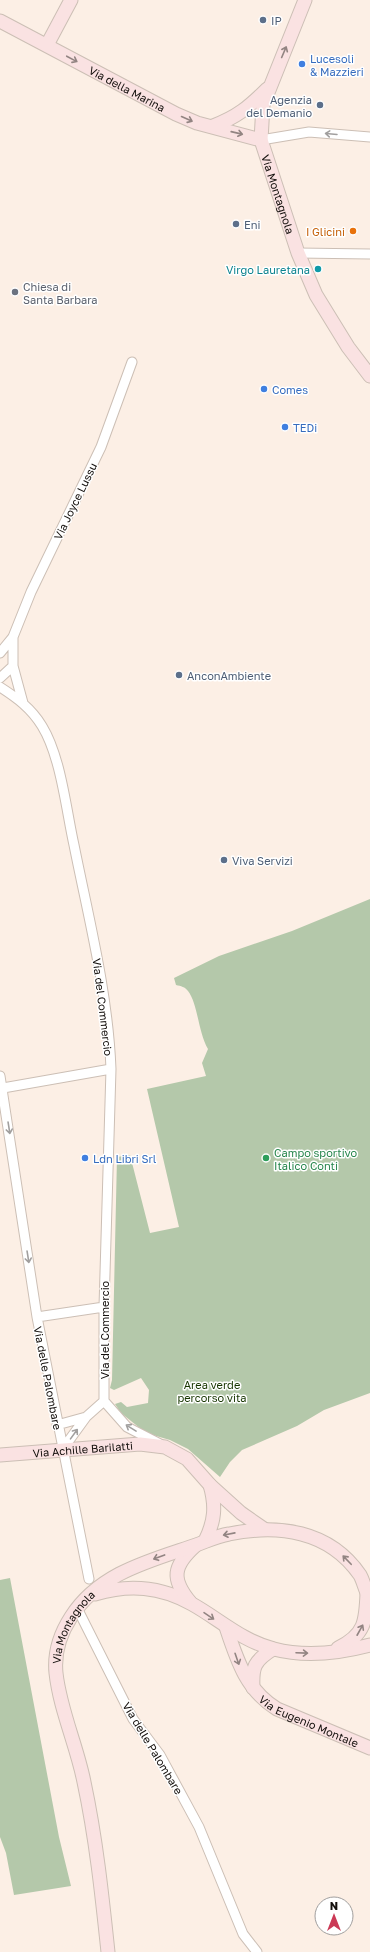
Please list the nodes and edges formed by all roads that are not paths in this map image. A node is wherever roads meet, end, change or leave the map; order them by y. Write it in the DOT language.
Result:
graph roads {
  1 [pos="70,0"];
  2 [pos="305,0"];
  3 [pos="0,21"];
  4 [pos="47,45"];
  5 [pos="269,88"];
  6 [pos="213,126"];
  7 [pos="370,137"];
  8 [pos="261,140"];
  9 [pos="298,253"];
  10 [pos="370,254"];
  11 [pos="132,362"];
  12 [pos="370,376"];
  13 [pos="13,637"];
  14 [pos="0,653"];
  15 [pos="13,666"];
  16 [pos="0,678"];
  17 [pos="0,687"];
  18 [pos="23,703"];
  19 [pos="111,1070"];
  20 [pos="0,1076"];
  21 [pos="2,1088"];
  22 [pos="104,1307"];
  23 [pos="37,1317"];
  24 [pos="104,1401"];
  25 [pos="86,1417"];
  26 [pos="57,1425"];
  27 [pos="165,1447"];
  28 [pos="62,1450"];
  29 [pos="0,1455"];
  30 [pos="210,1485"];
  31 [pos="264,1529"];
  32 [pos="201,1543"];
  33 [pos="89,1579"];
  34 [pos="89,1595"];
  35 [pos="368,1595"];
  36 [pos="192,1604"];
  37 [pos="76,1608"];
  38 [pos="226,1628"];
  39 [pos="370,1645"];
  40 [pos="273,1649"];
  41 [pos="330,1652"];
  42 [pos="253,1688"];
  43 [pos="370,1748"];
  44 [pos="108,1952"];
  45 [pos="257,1952"];
  1 -- 4 [label="main road"];
  5 -- 2 [label="main road, Via Montagnola, one-way"];
  3 -- 4 [label="main road, Via della Marina"];
  4 -- 6 [label="main road, Via della Marina, one-way"];
  5 -- 6 [label="main road"];
  5 -- 8 [label="main road, Via Montagnola"];
  6 -- 8 [label="main road, Via della Marina, one-way"];
  7 -- 8 [label="street, one-way"];
  8 -- 9 [label="main road, Via Montagnola"];
  9 -- 10 [label="street"];
  9 -- 12 [label="main road, Via Montagnola"];
  11 -- 13 [label="street, Via Joyce Lussu"];
  13 -- 14 [label="street, Via Joyce Lussu"];
  13 -- 15 [label="street, Via Joyce Lussu"];
  15 -- 16 [label="street"];
  15 -- 18 [label="street, Via Joyce Lussu"];
  17 -- 18 [label="street, Via del Commercio"];
  18 -- 19 [label="street, Via del Commercio"];
  19 -- 21 [label="street"];
  19 -- 22 [label="street, Via del Commercio"];
  20 -- 21 [label="street, Via delle Palombare"];
  21 -- 23 [label="street, Via delle Palombare, one-way"];
  22 -- 23 [label="street, Via delle Palombare"];
  22 -- 24 [label="street, Via del Commercio"];
  23 -- 26 [label="street, Via delle Palombare"];
  24 -- 25 [label="street"];
  27 -- 24 [label="street, Via Achille Barilatti, one-way"];
  25 -- 26 [label="street"];
  28 -- 25 [label="street, one-way"];
  26 -- 28 [label="street, Via delle Palombare"];
  27 -- 28 [label="main road, Via Achille Barilatti"];
  27 -- 30 [label="main road, Via Achille Barilatti"];
  28 -- 29 [label="main road, Via Achille Barilatti"];
  28 -- 33 [label="street, Via delle Palombare"];
  30 -- 31 [label="main road, Via Achille Barilatti"];
  30 -- 32 [label="main road"];
  31 -- 32 [label="main road, Via Achille Barilatti, one-way"];
  35 -- 31 [label="main road, Via Achille Barilatti, one-way"];
  32 -- 34 [label="main road, Via Achille Barilatti, one-way"];
  32 -- 36 [label="main road"];
  34 -- 36 [label="main road, Via Montagnola"];
  34 -- 37 [label="main road, Via Montagnola"];
  41 -- 35 [label="main road, Via Achille Barilatti, one-way"];
  36 -- 38 [label="main road, Via Montagnola, one-way"];
  37 -- 44 [label="main road, Via Montagnola"];
  37 -- 45 [label="street, Via delle Palombare"];
  38 -- 40 [label="main road, Via Montagnola"];
  38 -- 42 [label="main road, Via Eugenio Montale, one-way"];
  39 -- 41 [label="main road, Via Montagnola"];
  40 -- 41 [label="main road, Via Montagnola, one-way"];
  40 -- 42 [label="main road, Via Eugenio Montale"];
  42 -- 43 [label="main road, Via Eugenio Montale"];
}
